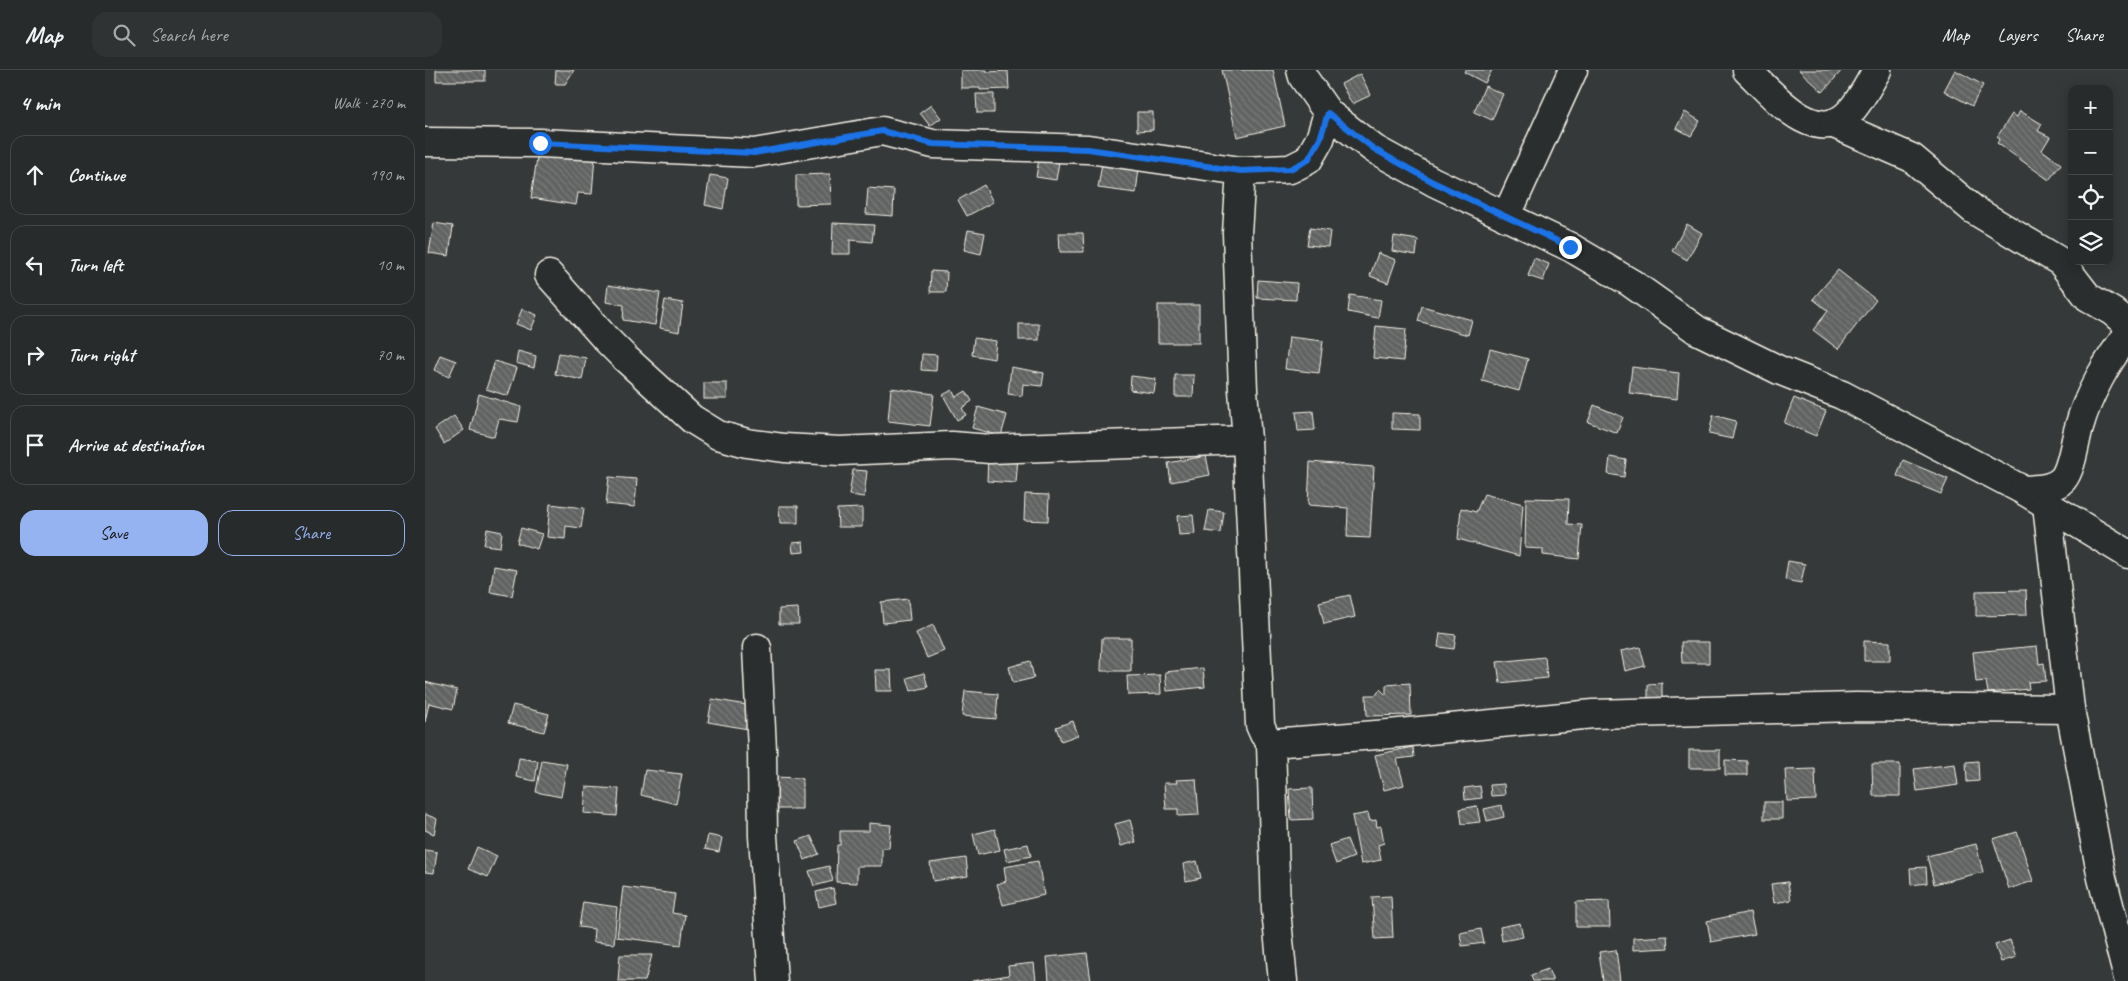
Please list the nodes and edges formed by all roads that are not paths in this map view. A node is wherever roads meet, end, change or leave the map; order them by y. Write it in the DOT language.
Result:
graph roads {
  1 [pos="1301,70"];
  2 [pos="1573,70"];
  3 [pos="1747,70"];
  4 [pos="1877,70"];
  5 [pos="1328,113"];
  6 [pos="1834,124"];
  7 [pos="425,142"];
  8 [pos="1241,171"];
  9 [pos="1506,217"];
  10 [pos="549,275"];
  11 [pos="2128,325"];
  12 [pos="2128,335"];
  13 [pos="1247,440"];
  14 [pos="2023,490"];
  15 [pos="2047,505"];
  16 [pos="2128,554"];
  17 [pos="757,648"];
  18 [pos="2070,709"];
  19 [pos="1271,743"];
  20 [pos="2128,978"];
  21 [pos="773,981"];
  22 [pos="1283,981"];
  1 -- 5 [label="street"];
  2 -- 9 [label="street"];
  3 -- 6 [label="street"];
  4 -- 6 [label="street"];
  5 -- 8 [label="street"];
  5 -- 9 [label="street"];
  6 -- 11 [label="street"];
  7 -- 8 [label="street"];
  8 -- 13 [label="street"];
  9 -- 14 [label="street"];
  10 -- 13 [label="street"];
  12 -- 14 [label="street"];
  13 -- 19 [label="street"];
  14 -- 15 [label="street"];
  15 -- 16 [label="street"];
  15 -- 18 [label="street"];
  17 -- 21 [label="street"];
  18 -- 19 [label="street"];
  18 -- 20 [label="street"];
  19 -- 22 [label="street"];
}
